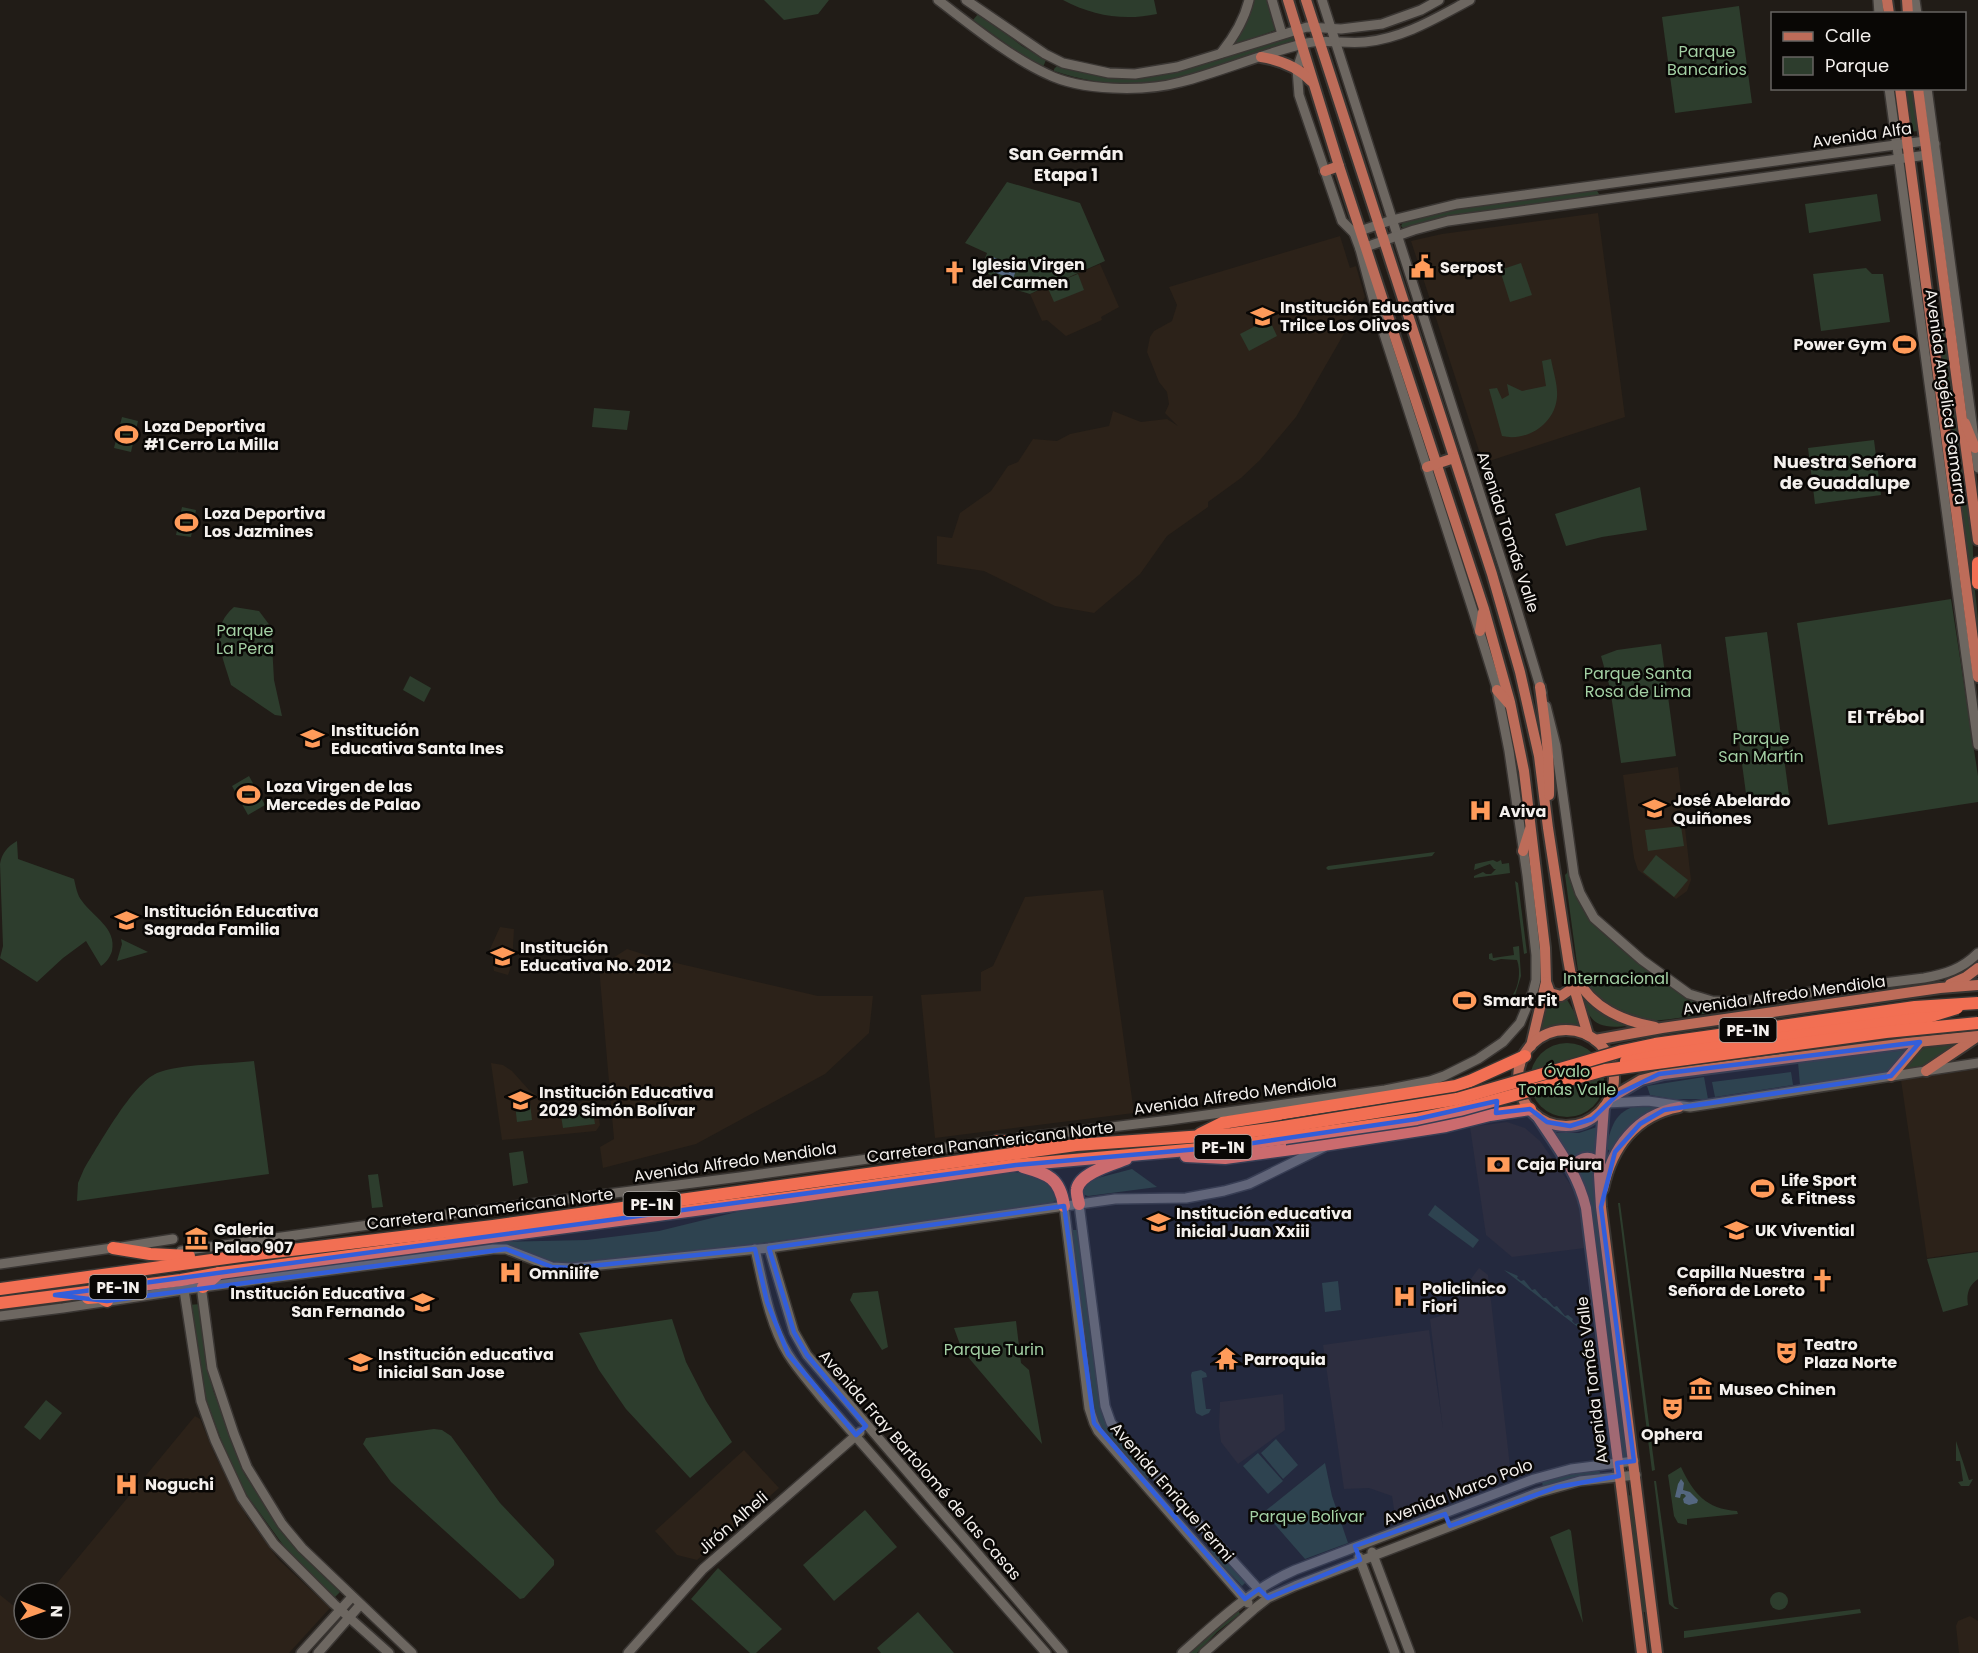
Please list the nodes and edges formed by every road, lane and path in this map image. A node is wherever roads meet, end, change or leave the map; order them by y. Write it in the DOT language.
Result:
graph roads {
  1 [pos="938,0"];
  2 [pos="966,0"];
  3 [pos="1249,0"];
  4 [pos="1272,0"];
  5 [pos="1288,0"];
  6 [pos="1306,0"];
  7 [pos="1322,0"];
  8 [pos="1439,0"];
  9 [pos="1470,0"];
  10 [pos="1315,26"];
  11 [pos="1297,29"];
  12 [pos="1331,29"];
  13 [pos="1282,34"];
  14 [pos="1320,41"];
  15 [pos="1334,42"];
  16 [pos="1302,48"];
  17 [pos="1221,53"];
  18 [pos="1261,57"];
  19 [pos="1054,58"];
  20 [pos="1297,69"];
  21 [pos="1047,74"];
  22 [pos="1313,84"];
  23 [pos="1889,90"];
  24 [pos="1900,90"];
  25 [pos="1918,90"];
  26 [pos="1927,90"];
  27 [pos="1930,142"];
  28 [pos="1902,144"];
  29 [pos="1927,155"];
  30 [pos="1904,159"];
  31 [pos="1339,166"];
  32 [pos="1325,171"];
  33 [pos="1392,220"];
  34 [pos="1378,225"];
  35 [pos="1358,232"];
  36 [pos="1397,236"];
  37 [pos="1383,241"];
  38 [pos="1363,248"];
  39 [pos="1948,321"];
  40 [pos="1931,322"];
  41 [pos="1435,400"];
  42 [pos="1418,405"];
  43 [pos="1959,405"];
  44 [pos="1975,448"];
  45 [pos="1454,458"];
  46 [pos="1432,466"];
  47 [pos="1978,468"];
  48 [pos="1978,540"];
  49 [pos="1951,547"];
  50 [pos="1962,561"];
  51 [pos="1978,563"];
  52 [pos="1978,584"];
  53 [pos="1484,609"];
  54 [pos="1480,631"];
  55 [pos="1978,676"];
  56 [pos="1540,687"];
  57 [pos="1497,690"];
  58 [pos="1511,707"];
  59 [pos="1978,746"];
  60 [pos="1531,826"];
  61 [pos="1548,828"];
  62 [pos="1523,850"];
  63 [pos="1978,953"];
  64 [pos="1568,959"];
  65 [pos="1978,968"];
  66 [pos="1572,981"];
  67 [pos="1546,982"];
  68 [pos="1978,985"];
  69 [pos="1940,988"];
  70 [pos="1978,995"];
  71 [pos="1978,1003"];
  72 [pos="1978,1023"];
  73 [pos="1662,1028"];
  74 [pos="1977,1036"];
  75 [pos="1592,1038"];
  76 [pos="1920,1042"];
  77 [pos="1528,1051"];
  78 [pos="1978,1063"];
  79 [pos="1605,1070"];
  80 [pos="1926,1071"];
  81 [pos="1890,1076"];
  82 [pos="1476,1078"];
  83 [pos="1386,1094"];
  84 [pos="1607,1103"];
  85 [pos="1679,1107"];
  86 [pos="1533,1113"];
  87 [pos="1490,1115"];
  88 [pos="1284,1133"];
  89 [pos="1193,1137"];
  90 [pos="997,1141"];
  91 [pos="1330,1144"];
  92 [pos="1076,1145"];
  93 [pos="1161,1152"];
  94 [pos="1139,1154"];
  95 [pos="1600,1164"];
  96 [pos="1016,1165"];
  97 [pos="1573,1172"];
  98 [pos="1079,1203"];
  99 [pos="1064,1206"];
  100 [pos="1601,1207"];
  101 [pos="172,1239"];
  102 [pos="115,1247"];
  103 [pos="769,1248"];
  104 [pos="755,1249"];
  105 [pos="241,1256"];
  106 [pos="0,1264"];
  107 [pos="220,1273"];
  108 [pos="203,1287"];
  109 [pos="0,1289"];
  110 [pos="184,1290"];
  111 [pos="55,1295"];
  112 [pos="17,1300"];
  113 [pos="107,1301"];
  114 [pos="185,1302"];
  115 [pos="203,1302"];
  116 [pos="0,1303"];
  117 [pos="0,1309"];
  118 [pos="0,1316"];
  119 [pos="866,1426"];
  120 [pos="856,1435"];
  121 [pos="1634,1461"];
  122 [pos="1617,1463"];
  123 [pos="1636,1475"];
  124 [pos="1619,1476"];
  125 [pos="1445,1514"];
  126 [pos="1425,1521"];
  127 [pos="1450,1526"];
  128 [pos="1407,1528"];
  129 [pos="1430,1533"];
  130 [pos="1411,1540"];
  131 [pos="1368,1542"];
  132 [pos="1355,1546"];
  133 [pos="1373,1555"];
  134 [pos="1360,1560"];
  135 [pos="1259,1589"];
  136 [pos="351,1597"];
  137 [pos="1269,1598"];
  138 [pos="1245,1599"];
  139 [pos="360,1605"];
  140 [pos="1254,1609"];
  141 [pos="340,1610"];
  142 [pos="349,1618"];
  143 [pos="302,1653"];
  144 [pos="318,1653"];
  145 [pos="389,1653"];
  146 [pos="412,1653"];
  147 [pos="628,1653"];
  148 [pos="1046,1653"];
  149 [pos="1063,1653"];
  150 [pos="1182,1653"];
  151 [pos="1204,1653"];
  152 [pos="1395,1653"];
  153 [pos="1410,1653"];
  154 [pos="1642,1653"];
  155 [pos="1658,1653"];
  1 -- 21 [label="main road"];
  2 -- 19 [label="main road"];
  3 -- 17 [label="main road"];
  4 -- 13 [label="main road"];
  5 -- 11 [label="main road"];
  6 -- 10 [label="main road, Avenida Tomás Valle"];
  7 -- 12 [label="main road, Avenida Tomás Valle"];
  8 -- 12 [label="main road"];
  9 -- 15 [label="main road"];
  10 -- 11 [label="main road"];
  10 -- 12 [label="main road"];
  10 -- 14 [label="main road, Avenida Tomás Valle"];
  11 -- 13 [label="main road"];
  11 -- 16 [label="main road"];
  12 -- 15 [label="main road, Avenida Tomás Valle"];
  13 -- 17 [label="main road"];
  14 -- 15 [label="main road"];
  14 -- 16 [label="main road"];
  14 -- 34 [label="main road, Avenida Tomás Valle"];
  15 -- 33 [label="main road, Avenida Tomás Valle"];
  16 -- 18 [label="main road"];
  16 -- 20 [label="main road"];
  16 -- 22 [label="main road"];
  17 -- 19 [label="main road"];
  18 -- 20 [label="main road"];
  18 -- 21 [label="main road"];
  19 -- 21 [label="main road"];
  20 -- 22 [label="main road"];
  20 -- 32 [label="main road"];
  22 -- 31 [label="main road"];
  23 -- 28 [label="main road, Avenida Angélica Gamarra"];
  24 -- 28 [label="main road, Avenida Angélica Gamarra"];
  25 -- 27 [label="main road, Avenida Angélica Gamarra"];
  26 -- 27 [label="main road, Avenida Angélica Gamarra"];
  27 -- 28 [label="main road, Avenida Alfa"];
  27 -- 29 [label="main road, Avenida Angélica Gamarra"];
  27 -- 44 [label="main road, Avenida Angélica Gamarra"];
  28 -- 30 [label="main road, Avenida Angélica Gamarra"];
  28 -- 33 [label="main road, Avenida Alfa"];
  29 -- 30 [label="main road, Avenida Alfa"];
  29 -- 39 [label="main road, Avenida Angélica Gamarra"];
  30 -- 36 [label="main road, Avenida Alfa"];
  30 -- 40 [label="main road, Avenida Angélica Gamarra"];
  30 -- 49 [label="main road, Avenida Angélica Gamarra"];
  31 -- 32 [label="main road"];
  31 -- 35 [label="main road"];
  32 -- 35 [label="main road"];
  33 -- 34 [label="main road, Avenida Alfa"];
  33 -- 36 [label="main road, Avenida Tomás Valle"];
  34 -- 35 [label="main road, Avenida Alfa"];
  34 -- 37 [label="main road, Avenida Tomás Valle"];
  35 -- 38 [label="main road"];
  36 -- 37 [label="main road, Avenida Alfa"];
  36 -- 56 [label="main road, Avenida Tomás Valle"];
  37 -- 38 [label="main road, Avenida Alfa"];
  37 -- 41 [label="main road, Avenida Tomás Valle"];
  38 -- 42 [label="main road"];
  38 -- 46 [label="main road"];
  39 -- 40 [label="main road"];
  39 -- 43 [label="main road, Avenida Angélica Gamarra"];
  40 -- 50 [label="main road, Avenida Angélica Gamarra"];
  41 -- 42 [label="main road"];
  41 -- 45 [label="main road, Avenida Tomás Valle"];
  42 -- 46 [label="main road"];
  43 -- 44 [label="main road"];
  43 -- 48 [label="main road, Avenida Angélica Gamarra"];
  44 -- 47 [label="main road, Avenida Angélica Gamarra"];
  45 -- 46 [label="main road"];
  45 -- 61 [label="main road, Avenida Tomás Valle"];
  46 -- 53 [label="main road"];
  46 -- 54 [label="main road"];
  49 -- 50 [label="main road"];
  49 -- 59 [label="main road, Avenida Angélica Gamarra"];
  50 -- 55 [label="main road, Avenida Angélica Gamarra"];
  51 -- 52 [label="highway"];
  53 -- 54 [label="main road"];
  53 -- 58 [label="main road"];
  54 -- 57 [label="main road"];
  56 -- 61 [label="main road"];
  56 -- 63 [label="main road, Avenida Tomás Valle"];
  57 -- 58 [label="main road"];
  57 -- 62 [label="main road"];
  58 -- 60 [label="main road"];
  60 -- 62 [label="main road"];
  60 -- 67 [label="main road"];
  61 -- 64 [label="main road, Avenida Tomás Valle"];
  62 -- 83 [label="main road, Avenida Alfredo Mendiola"];
  64 -- 66 [label="main road, Avenida Tomás Valle"];
  64 -- 73 [label="main road"];
  65 -- 69 [label="main road"];
  66 -- 67 [label="main road"];
  66 -- 75 [label="main road, Avenida Tomás Valle"];
  67 -- 77 [label="main road"];
  68 -- 69 [label="main road, Avenida Alfredo Mendiola"];
  69 -- 73 [label="main road, Avenida Alfredo Mendiola"];
  70 -- 79 [label="highway, bridge"];
  71 -- 88 [label="highway, Carretera Panamericana Norte / PE-1N, bridge"];
  72 -- 79 [label="highway, Carretera Panamericana Norte / PE-1N, bridge"];
  73 -- 75 [label="main road, Avenida Alfredo Mendiola"];
  74 -- 76 [label="main road"];
  74 -- 80 [label="main road"];
  75 -- 77 [label="main road"];
  75 -- 84 [label="main road"];
  76 -- 81 [label="main road"];
  76 -- 84 [label="main road"];
  77 -- 82 [label="highway"];
  77 -- 86 [label="main road"];
  78 -- 80 [label="main road"];
  79 -- 88 [label="highway, Carretera Panamericana Norte / PE-1N, bridge"];
  80 -- 81 [label="main road"];
  81 -- 85 [label="main road"];
  82 -- 83 [label="highway"];
  82 -- 87 [label="highway"];
  83 -- 89 [label="highway"];
  83 -- 90 [label="main road, Avenida Alfredo Mendiola"];
  84 -- 85 [label="main road"];
  84 -- 86 [label="main road"];
  84 -- 95 [label="main road, Avenida Tomás Valle"];
  85 -- 100 [label="main road"];
  86 -- 87 [label="highway"];
  86 -- 97 [label="main road, Avenida Tomás Valle"];
  87 -- 91 [label="highway"];
  88 -- 89 [label="highway, Carretera Panamericana Norte / PE-1N"];
  88 -- 93 [label="highway, Carretera Panamericana Norte / PE-1N"];
  89 -- 92 [label="highway, Carretera Panamericana Norte / PE-1N"];
  90 -- 92 [label="highway"];
  90 -- 102 [label="main road, Avenida Alfredo Mendiola"];
  91 -- 93 [label="highway"];
  91 -- 98 [label="main road"];
  92 -- 105 [label="highway, Carretera Panamericana Norte / PE-1N"];
  93 -- 94 [label="highway, Carretera Panamericana Norte / PE-1N"];
  94 -- 96 [label="highway, Carretera Panamericana Norte / PE-1N"];
  94 -- 98 [label="highway"];
  95 -- 97 [label="main road"];
  95 -- 100 [label="main road, Avenida Tomás Valle"];
  96 -- 99 [label="highway"];
  96 -- 107 [label="highway, Carretera Panamericana Norte / PE-1N"];
  97 -- 122 [label="main road, Avenida Tomás Valle"];
  98 -- 99 [label="main road"];
  98 -- 135 [label="main road, Avenida Enrique Fermi"];
  99 -- 103 [label="main road"];
  99 -- 138 [label="main road, Avenida Enrique Fermi"];
  100 -- 121 [label="main road, Avenida Tomás Valle"];
  101 -- 102 [label="main road"];
  102 -- 105 [label="highway"];
  102 -- 106 [label="main road"];
  103 -- 104 [label="main road"];
  103 -- 119 [label="main road, Avenida Fray Bartolomé de las Casas"];
  104 -- 108 [label="main road"];
  104 -- 120 [label="main road, Avenida Fray Bartolomé de las Casas"];
  105 -- 109 [label="highway, Carretera Panamericana Norte / PE-1N"];
  107 -- 108 [label="highway"];
  107 -- 111 [label="highway, Carretera Panamericana Norte / PE-1N"];
  108 -- 110 [label="main road"];
  108 -- 115 [label="main road"];
  110 -- 113 [label="main road"];
  110 -- 114 [label="main road"];
  111 -- 112 [label="highway, Carretera Panamericana Norte / PE-1N"];
  111 -- 113 [label="highway"];
  112 -- 116 [label="highway, Carretera Panamericana Norte / PE-1N"];
  112 -- 117 [label="highway"];
  113 -- 118 [label="main road"];
  114 -- 115 [label="main road"];
  114 -- 141 [label="main road"];
  115 -- 136 [label="main road"];
  119 -- 120 [label="main road, Jirón Alheli"];
  119 -- 149 [label="main road, Avenida Fray Bartolomé de las Casas"];
  120 -- 147 [label="main road, Jirón Alheli"];
  120 -- 148 [label="main road, Avenida Fray Bartolomé de las Casas"];
  121 -- 122 [label="main road, Avenida Marco Polo"];
  121 -- 123 [label="main road, Avenida Tomás Valle"];
  122 -- 124 [label="main road, Avenida Tomás Valle"];
  122 -- 125 [label="main road, Avenida Marco Polo"];
  123 -- 124 [label="main road, Avenida Marco Polo"];
  123 -- 155 [label="main road, Avenida Tomás Valle"];
  124 -- 127 [label="main road, Avenida Marco Polo"];
  124 -- 154 [label="main road, Avenida Tomás Valle"];
  125 -- 126 [label="main road, Avenida Marco Polo"];
  125 -- 127 [label="main road"];
  126 -- 128 [label="main road, Avenida Marco Polo"];
  126 -- 129 [label="main road"];
  127 -- 129 [label="main road, Avenida Marco Polo"];
  128 -- 130 [label="main road"];
  128 -- 131 [label="main road, Avenida Marco Polo"];
  129 -- 130 [label="main road, Avenida Marco Polo"];
  130 -- 133 [label="main road, Avenida Marco Polo"];
  131 -- 132 [label="main road, Avenida Marco Polo"];
  131 -- 133 [label="main road"];
  132 -- 134 [label="main road"];
  132 -- 135 [label="main road, Avenida Marco Polo"];
  133 -- 134 [label="main road, Avenida Marco Polo"];
  133 -- 153 [label="main road"];
  134 -- 137 [label="main road, Avenida Marco Polo"];
  134 -- 152 [label="main road"];
  135 -- 137 [label="main road, Avenida Enrique Fermi"];
  135 -- 138 [label="main road, Avenida Marco Polo"];
  136 -- 139 [label="main road"];
  136 -- 141 [label="main road"];
  137 -- 140 [label="main road, Avenida Marco Polo"];
  138 -- 140 [label="main road, Avenida Enrique Fermi"];
  138 -- 150 [label="main road, Avenida Marco Polo"];
  139 -- 142 [label="main road"];
  139 -- 146 [label="main road"];
  140 -- 151 [label="main road, Avenida Marco Polo"];
  141 -- 142 [label="main road"];
  141 -- 143 [label="main road"];
  142 -- 144 [label="main road"];
  142 -- 145 [label="main road"];
}
